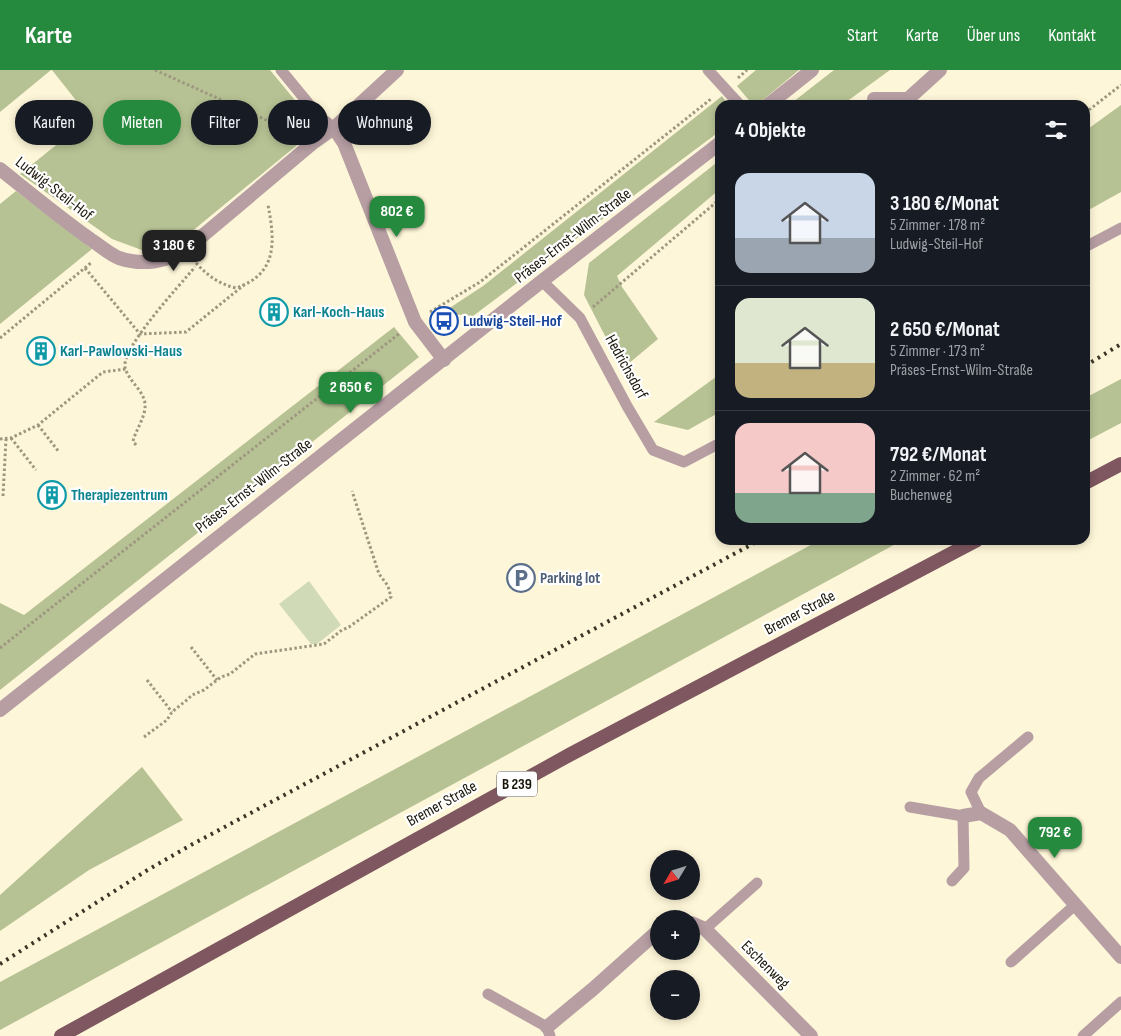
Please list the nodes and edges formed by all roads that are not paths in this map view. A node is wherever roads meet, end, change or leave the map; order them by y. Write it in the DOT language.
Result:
graph roads {
  1 [pos="281,70"];
  2 [pos="397,70"];
  3 [pos="708,70"];
  4 [pos="812,70"];
  5 [pos="940,70"];
  6 [pos="874,99"];
  7 [pos="736,100"];
  8 [pos="774,100"];
  9 [pos="334,128"];
  10 [pos="715,147"];
  11 [pos="0,169"];
  12 [pos="1121,228"];
  13 [pos="1090,244"];
  14 [pos="542,281"];
  15 [pos="444,360"];
  16 [pos="715,446"];
  17 [pos="1121,464"];
  18 [pos="1090,480"];
  19 [pos="968,545"];
  20 [pos="0,710"];
  21 [pos="1028,737"];
  22 [pos="910,807"];
  23 [pos="981,813"];
  24 [pos="963,816"];
  25 [pos="952,881"];
  26 [pos="756,882"];
  27 [pos="1075,905"];
  28 [pos="700,926"];
  29 [pos="706,929"];
  30 [pos="650,938"];
  31 [pos="1121,958"];
  32 [pos="1011,962"];
  33 [pos="488,994"];
  34 [pos="1121,1002"];
  35 [pos="549,1032"];
  36 [pos="61,1036"];
  37 [pos="811,1036"];
  38 [pos="1083,1036"];
  1 -- 9 [label="lane"];
  2 -- 9 [label="street, Ludwig-Steil-Hof"];
  3 -- 7 [label="lane"];
  4 -- 8 [label="street"];
  5 -- 6 [label="street"];
  9 -- 11 [label="street, Ludwig-Steil-Hof"];
  9 -- 15 [label="street"];
  10 -- 14 [label="street, Präses-Ernst-Wilm-Straße"];
  12 -- 13 [label="lane"];
  14 -- 15 [label="street, Präses-Ernst-Wilm-Straße"];
  14 -- 16 [label="lane, Hedrichsdorf"];
  15 -- 20 [label="street, Präses-Ernst-Wilm-Straße"];
  17 -- 18 [label="main road"];
  19 -- 36 [label="main road, Bremer Straße / B 239"];
  21 -- 23 [label="lane"];
  22 -- 24 [label="lane"];
  23 -- 24 [label="street"];
  23 -- 27 [label="street"];
  24 -- 25 [label="lane"];
  26 -- 29 [label="lane"];
  27 -- 31 [label="street"];
  27 -- 32 [label="lane"];
  28 -- 29 [label="street, Eschenweg"];
  29 -- 37 [label="street, Eschenweg"];
  30 -- 35 [label="street"];
  33 -- 35 [label="lane"];
  34 -- 38 [label="lane"];
}
